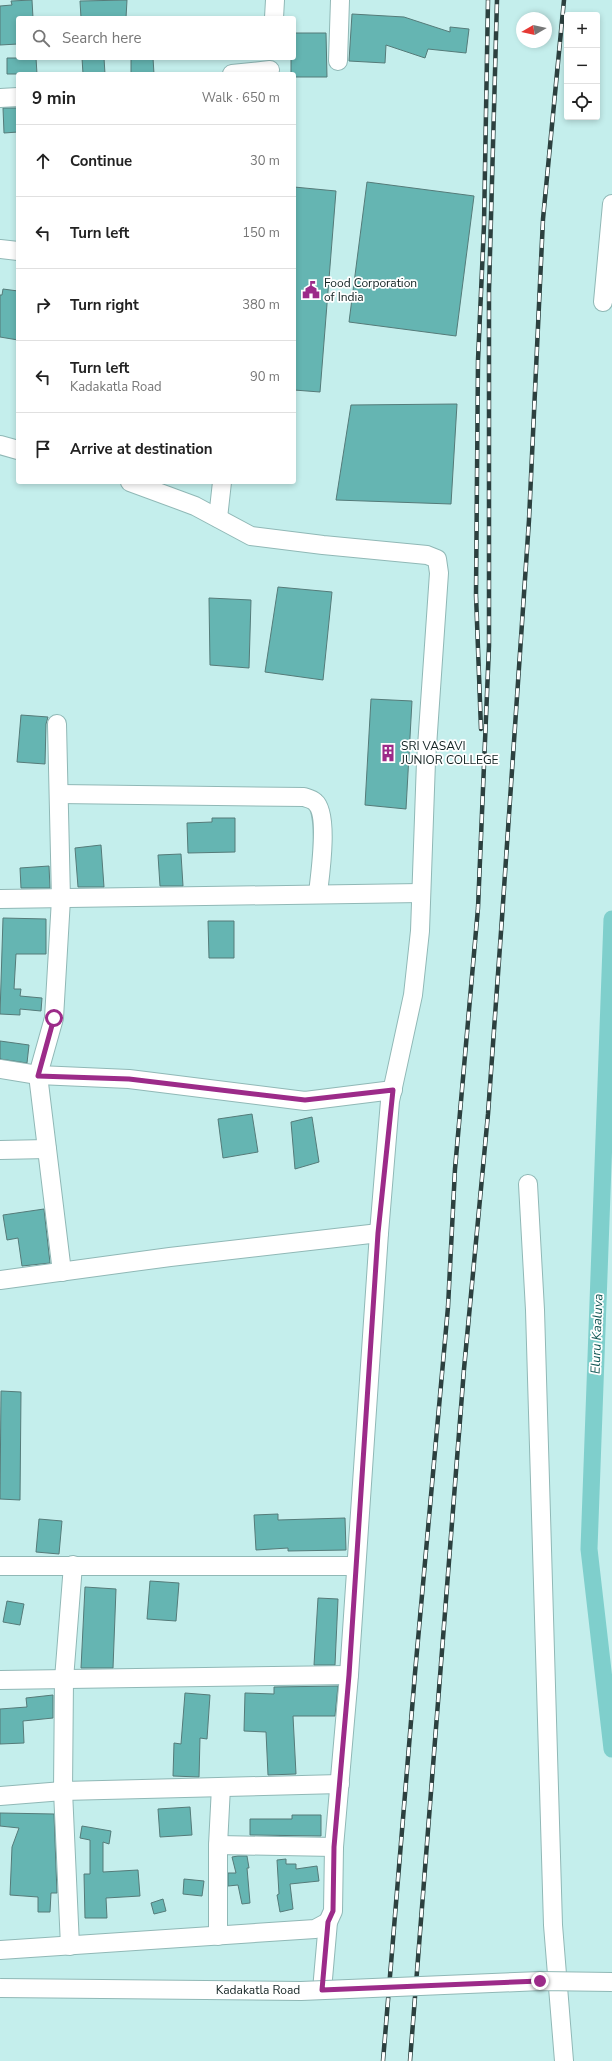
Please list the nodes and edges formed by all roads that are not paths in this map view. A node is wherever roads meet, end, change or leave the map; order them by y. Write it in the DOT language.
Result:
graph roads {
  1 [pos="275,0"];
  2 [pos="340,0"];
  3 [pos="274,16"];
  4 [pos="338,61"];
  5 [pos="270,67"];
  6 [pos="243,72"];
  7 [pos="16,96"];
  8 [pos="0,98"];
  9 [pos="612,204"];
  10 [pos="0,249"];
  11 [pos="16,251"];
  12 [pos="604,302"];
  13 [pos="0,445"];
  14 [pos="16,449"];
  15 [pos="135,484"];
  16 [pos="222,484"];
  17 [pos="218,518"];
  18 [pos="57,724"];
  19 [pos="59,794"];
  20 [pos="318,893"];
  21 [pos="421,893"];
  22 [pos="0,899"];
  23 [pos="61,899"];
  24 [pos="0,1069"];
  25 [pos="38,1076"];
  26 [pos="393,1090"];
  27 [pos="47,1149"];
  28 [pos="0,1150"];
  29 [pos="528,1184"];
  30 [pos="378,1233"];
  31 [pos="62,1272"];
  32 [pos="0,1280"];
  33 [pos="0,1566"];
  34 [pos="74,1566"];
  35 [pos="356,1566"];
  36 [pos="349,1675"];
  37 [pos="64,1679"];
  38 [pos="0,1680"];
  39 [pos="340,1784"];
  40 [pos="221,1787"];
  41 [pos="63,1791"];
  42 [pos="0,1796"];
  43 [pos="218,1845"];
  44 [pos="334,1847"];
  45 [pos="328,1922"];
  46 [pos="218,1936"];
  47 [pos="70,1946"];
  48 [pos="0,1950"];
  49 [pos="612,1982"];
  50 [pos="0,1988"];
  51 [pos="322,1990"];
  52 [pos="564,2061"];
  1 -- 3 [label="street"];
  2 -- 4 [label="street"];
  5 -- 6 [label="street"];
  7 -- 8 [label="street"];
  9 -- 12 [label="street"];
  10 -- 11 [label="street"];
  13 -- 14 [label="street"];
  15 -- 17 [label="street"];
  16 -- 17 [label="street"];
  17 -- 21 [label="street"];
  18 -- 19 [label="street"];
  19 -- 20 [label="street"];
  19 -- 23 [label="street"];
  20 -- 21 [label="street"];
  20 -- 23 [label="street"];
  21 -- 26 [label="street"];
  22 -- 23 [label="street"];
  23 -- 25 [label="street"];
  24 -- 25 [label="street"];
  25 -- 26 [label="street"];
  25 -- 27 [label="street"];
  26 -- 30 [label="street"];
  27 -- 28 [label="street"];
  27 -- 31 [label="street"];
  29 -- 52 [label="street"];
  30 -- 31 [label="street"];
  30 -- 35 [label="street"];
  31 -- 32 [label="street"];
  33 -- 34 [label="street"];
  34 -- 35 [label="street"];
  34 -- 37 [label="street"];
  35 -- 36 [label="street"];
  36 -- 37 [label="street"];
  36 -- 39 [label="street"];
  37 -- 38 [label="street"];
  37 -- 41 [label="street"];
  39 -- 40 [label="street"];
  39 -- 44 [label="street"];
  40 -- 41 [label="street"];
  40 -- 43 [label="street"];
  41 -- 42 [label="street"];
  41 -- 47 [label="street"];
  43 -- 44 [label="street"];
  43 -- 46 [label="street"];
  44 -- 45 [label="street"];
  45 -- 46 [label="street"];
  45 -- 51 [label="street"];
  46 -- 47 [label="street"];
  47 -- 48 [label="street"];
  49 -- 51 [label="street, Kadakatla Road, bridge"];
  50 -- 51 [label="street, Kadakatla Road, bridge"];
}
